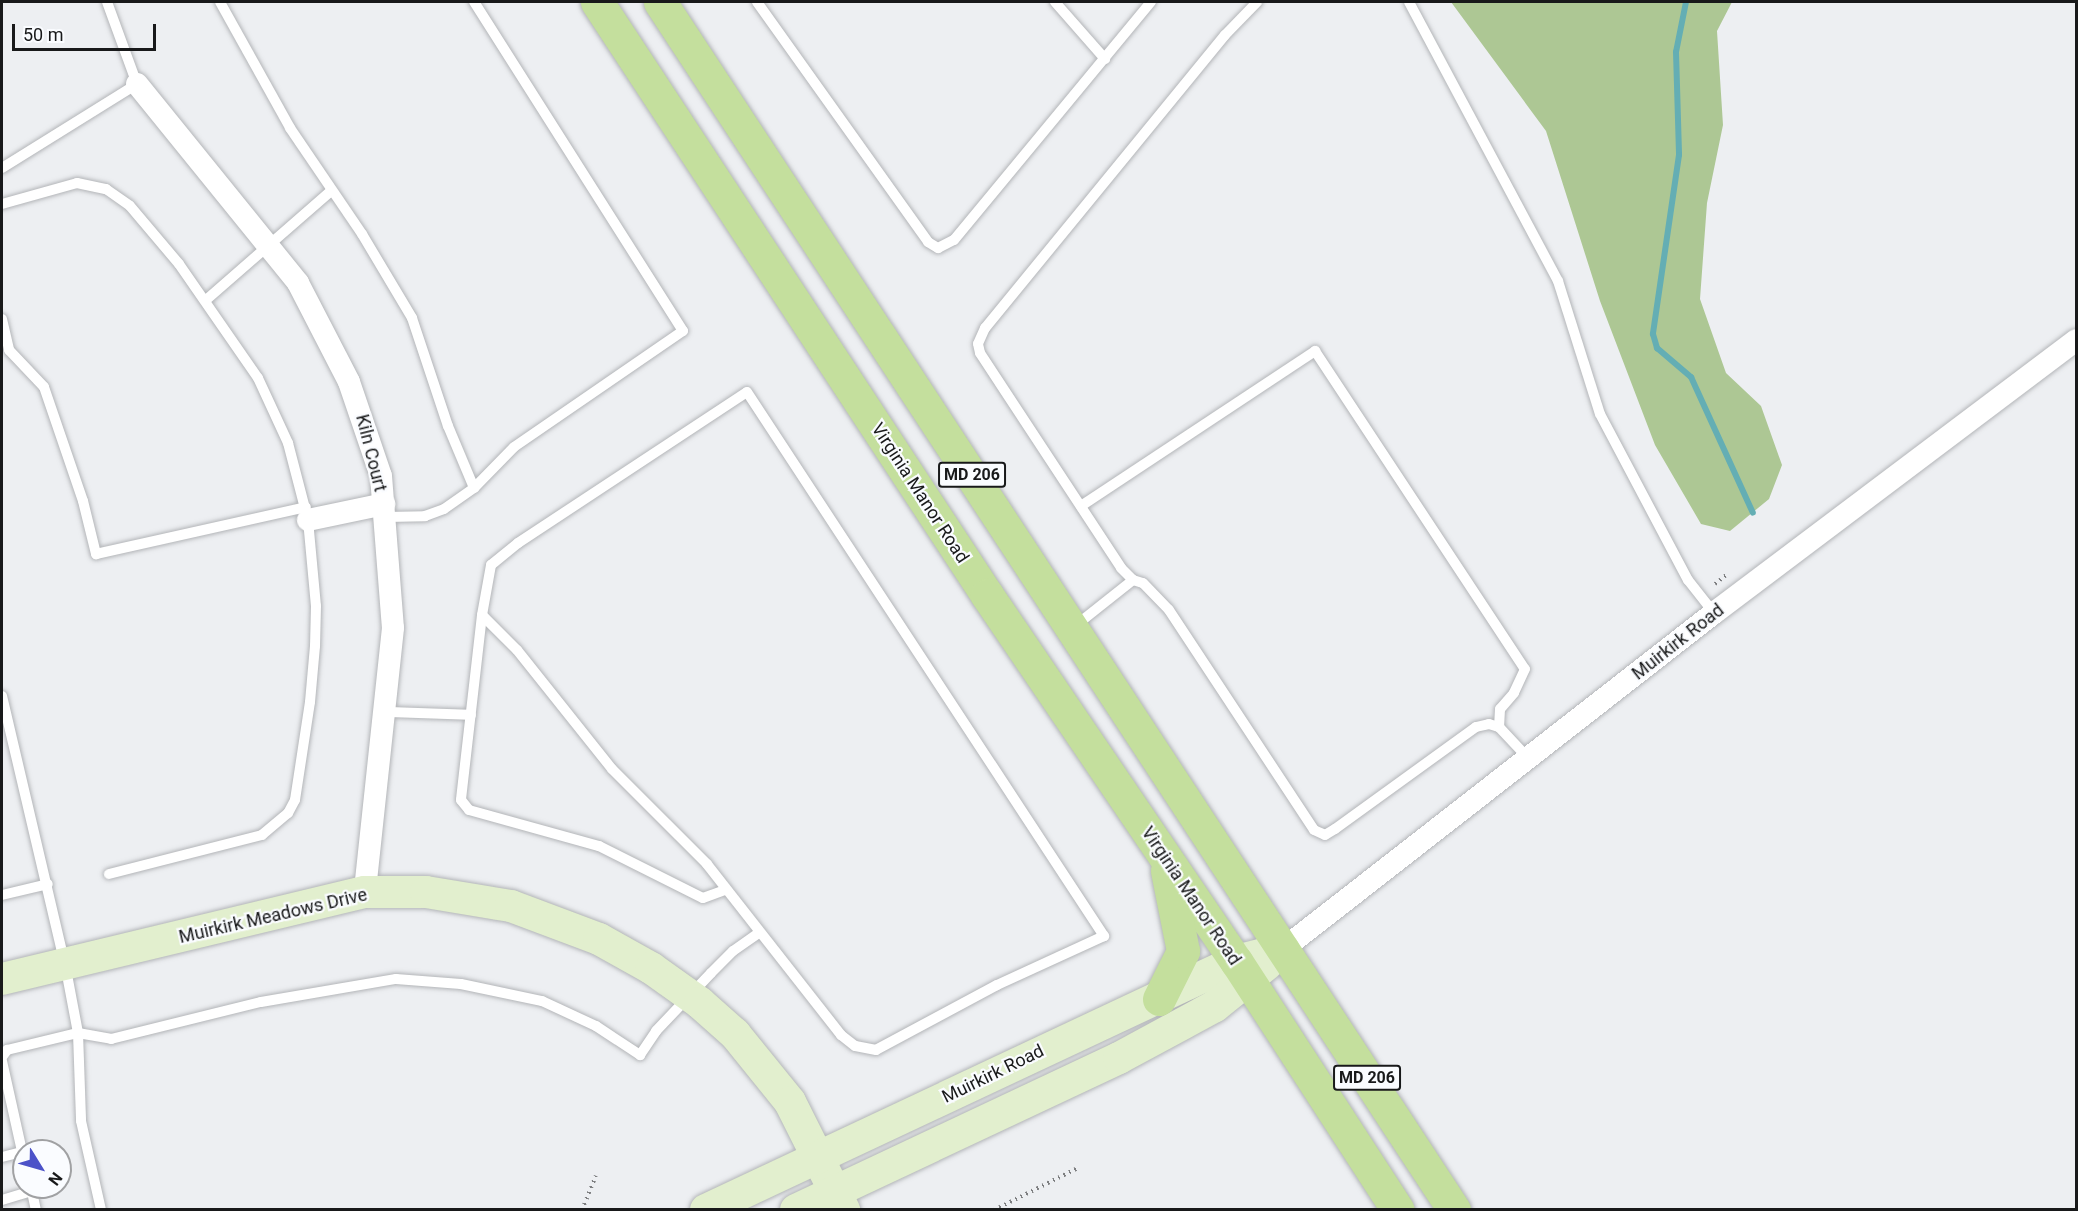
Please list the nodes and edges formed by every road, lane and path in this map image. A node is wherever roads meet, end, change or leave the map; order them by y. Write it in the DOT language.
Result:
graph roads {
  1 [pos="107,2"];
  2 [pos="219,2"];
  3 [pos="474,2"];
  4 [pos="597,2"];
  5 [pos="660,2"];
  6 [pos="758,2"];
  7 [pos="1055,2"];
  8 [pos="1151,2"];
  9 [pos="1257,2"];
  10 [pos="1409,2"];
  11 [pos="1106,59"];
  12 [pos="137,84"];
  13 [pos="2,168"];
  14 [pos="331,191"];
  15 [pos="2,204"];
  16 [pos="266,245"];
  17 [pos="206,300"];
  18 [pos="2,319"];
  19 [pos="2076,340"];
  20 [pos="474,488"];
  21 [pos="1081,506"];
  22 [pos="385,510"];
  23 [pos="307,514"];
  24 [pos="1726,575"];
  25 [pos="1132,580"];
  26 [pos="1715,584"];
  27 [pos="1714,613"];
  28 [pos="482,615"];
  29 [pos="1072,628"];
  30 [pos="2,696"];
  31 [pos="387,712"];
  32 [pos="471,715"];
  33 [pos="1499,727"];
  34 [pos="1528,758"];
  35 [pos="1164,855"];
  36 [pos="109,874"];
  37 [pos="48,884"];
  38 [pos="725,890"];
  39 [pos="365,892"];
  40 [pos="2,895"];
  41 [pos="759,933"];
  42 [pos="1283,950"];
  43 [pos="65,964"];
  44 [pos="1242,970"];
  45 [pos="2,979"];
  46 [pos="690,996"];
  47 [pos="1160,999"];
  48 [pos="78,1033"];
  49 [pos="2,1059"];
  50 [pos="19,1139"];
  51 [pos="817,1158"];
  52 [pos="1078,1168"];
  53 [pos="596,1176"];
  54 [pos="839,1202"];
  55 [pos="101,1209"];
  56 [pos="582,1209"];
  57 [pos="706,1209"];
  58 [pos="796,1209"];
  59 [pos="994,1209"];
  60 [pos="1398,1209"];
  61 [pos="1454,1209"];
  1 -- 12 [label="lane"];
  2 -- 14 [label="lane"];
  3 -- 20 [label="lane"];
  4 -- 35 [label="main road, Virginia Manor Road / MD 206"];
  5 -- 29 [label="main road, MD 206"];
  6 -- 11 [label="lane"];
  7 -- 11 [label="lane"];
  8 -- 11 [label="lane"];
  9 -- 21 [label="lane"];
  10 -- 27 [label="lane"];
  12 -- 13 [label="lane"];
  12 -- 16 [label="street, Kiln Court"];
  14 -- 16 [label="lane"];
  14 -- 20 [label="lane"];
  15 -- 17 [label="lane"];
  16 -- 17 [label="lane"];
  16 -- 22 [label="street, Kiln Court"];
  17 -- 23 [label="lane"];
  18 -- 23 [label="lane"];
  19 -- 27 [label="street, Muirkirk Road"];
  20 -- 22 [label="lane"];
  21 -- 25 [label="lane"];
  21 -- 33 [label="lane"];
  22 -- 23 [label="street"];
  22 -- 31 [label="street, Kiln Court"];
  23 -- 36 [label="lane"];
  24 -- 26 [label="path"];
  25 -- 29 [label="lane"];
  25 -- 33 [label="lane"];
  27 -- 34 [label="street, Muirkirk Road"];
  28 -- 32 [label="lane"];
  28 -- 38 [label="lane"];
  28 -- 41 [label="lane"];
  29 -- 42 [label="main road, MD 206"];
  30 -- 37 [label="lane"];
  31 -- 32 [label="lane"];
  31 -- 39 [label="street, Kiln Court"];
  32 -- 38 [label="lane"];
  33 -- 34 [label="lane"];
  34 -- 42 [label="street, Muirkirk Road"];
  35 -- 44 [label="main road, Virginia Manor Road / MD 206"];
  35 -- 47 [label="main road"];
  37 -- 40 [label="lane"];
  37 -- 43 [label="lane"];
  38 -- 41 [label="lane"];
  39 -- 43 [label="main road, Muirkirk Meadows Drive"];
  39 -- 46 [label="main road, Muirkirk Meadows Drive"];
  41 -- 46 [label="lane"];
  42 -- 44 [label="main road, Muirkirk Road"];
  42 -- 61 [label="main road, MD 206"];
  43 -- 45 [label="main road, Muirkirk Meadows Drive"];
  43 -- 48 [label="lane"];
  44 -- 47 [label="main road, Muirkirk Road"];
  44 -- 54 [label="main road, Muirkirk Road"];
  44 -- 60 [label="main road, MD 206"];
  46 -- 48 [label="lane"];
  46 -- 51 [label="main road, Muirkirk Meadows Drive"];
  47 -- 51 [label="main road, Muirkirk Road"];
  48 -- 49 [label="lane"];
  48 -- 55 [label="lane"];
  49 -- 50 [label="lane"];
  51 -- 54 [label="main road, Muirkirk Meadows Drive"];
  51 -- 57 [label="main road, Muirkirk Road"];
  52 -- 59 [label="path"];
  53 -- 56 [label="path"];
  54 -- 58 [label="main road, Muirkirk Road"];
}
